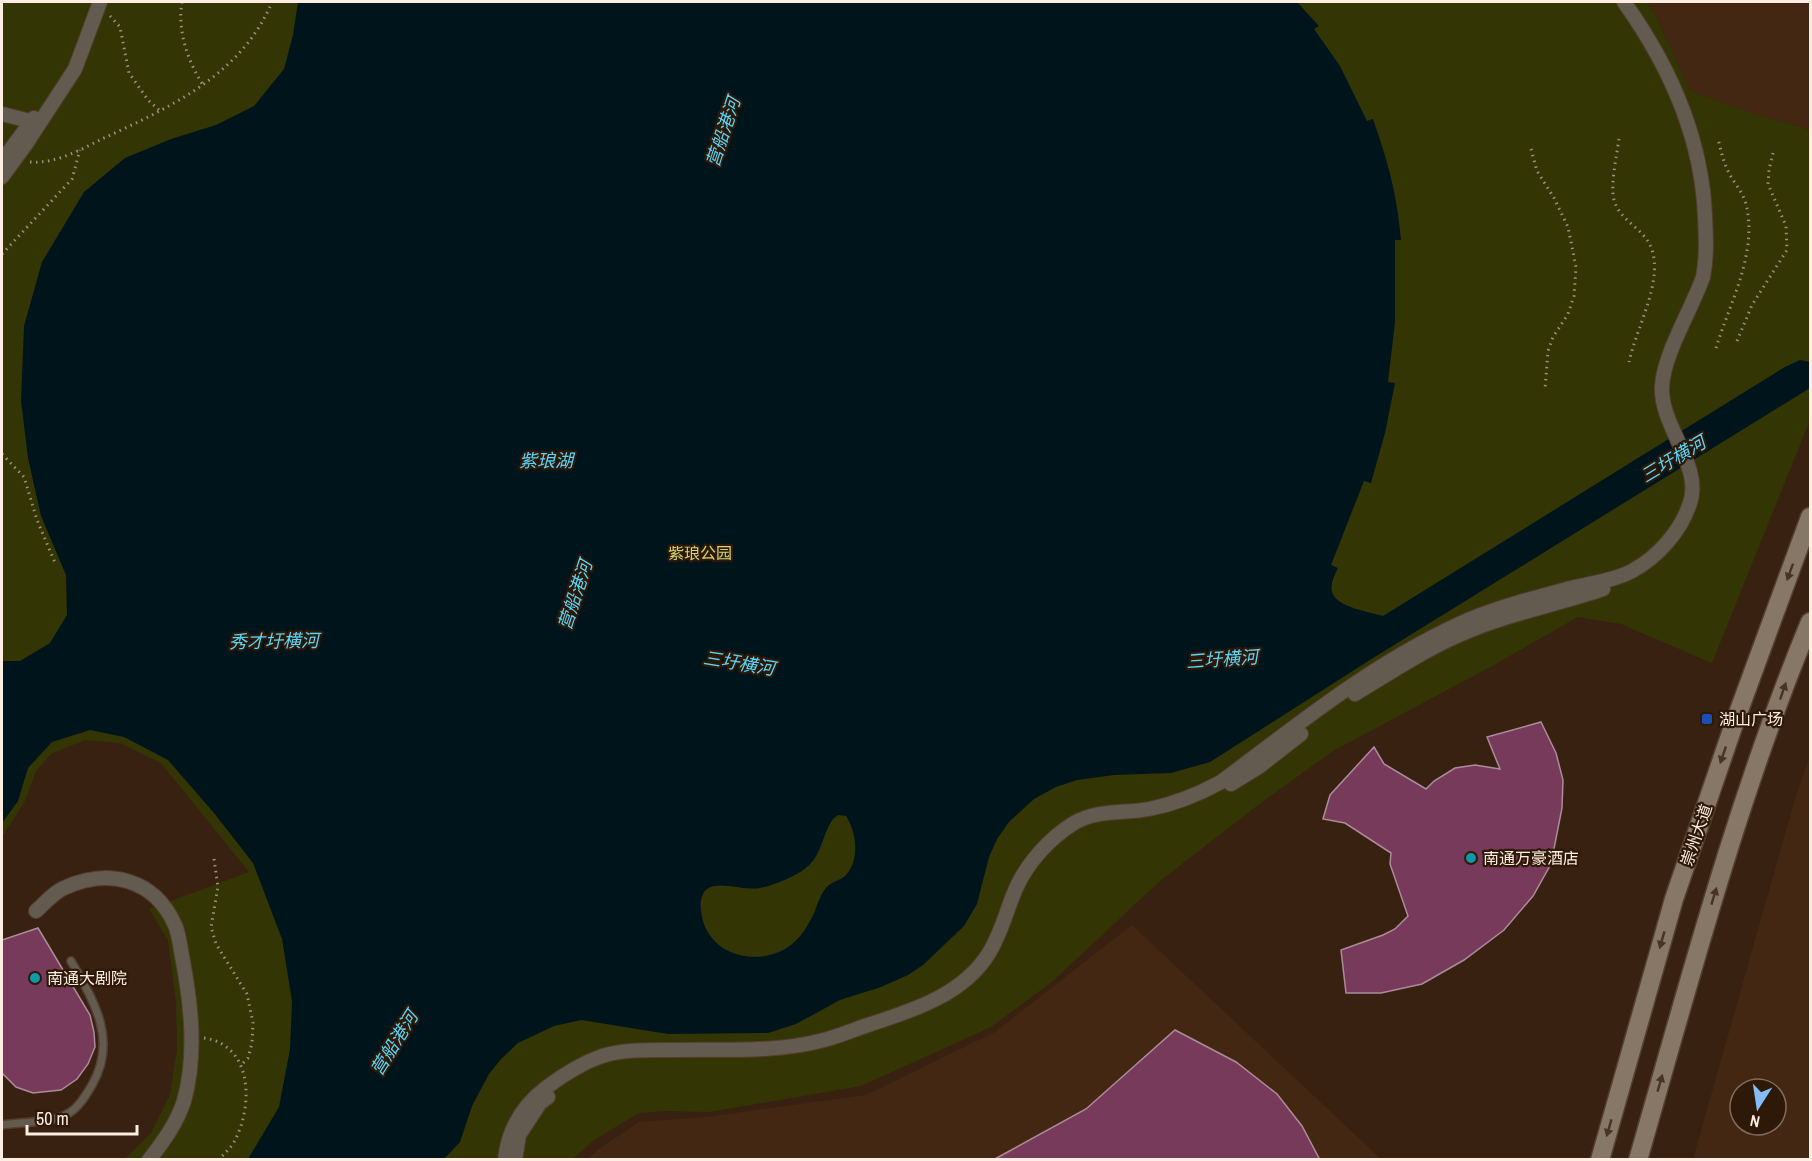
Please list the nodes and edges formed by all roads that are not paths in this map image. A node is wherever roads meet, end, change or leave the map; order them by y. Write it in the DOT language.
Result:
graph roads {
  1 [pos="97,2"];
  2 [pos="1624,2"];
  3 [pos="1635,2"];
  4 [pos="2,114"];
  5 [pos="2,120"];
  6 [pos="34,125"];
  7 [pos="2,162"];
  8 [pos="2,177"];
  9 [pos="1673,426"];
  10 [pos="1692,473"];
  11 [pos="1810,517"];
  12 [pos="1810,622"];
  13 [pos="71,961"];
  14 [pos="2,1125"];
  15 [pos="138,1160"];
  16 [pos="149,1160"];
  17 [pos="505,1160"];
  18 [pos="515,1160"];
  19 [pos="1600,1160"];
  20 [pos="1638,1160"];
  1 -- 6 [label="street"];
  2 -- 9 [label="street"];
  3 -- 9 [label="street"];
  4 -- 6 [label="street"];
  5 -- 6 [label="street"];
  6 -- 7 [label="street"];
  6 -- 8 [label="street"];
  9 -- 10 [label="street"];
  10 -- 17 [label="street"];
  10 -- 18 [label="street"];
  11 -- 19 [label="main road, 崇州大道, one-way"];
  20 -- 12 [label="main road, one-way"];
  13 -- 14 [label="lane"];
  15 -- 16 [label="street"];
}
